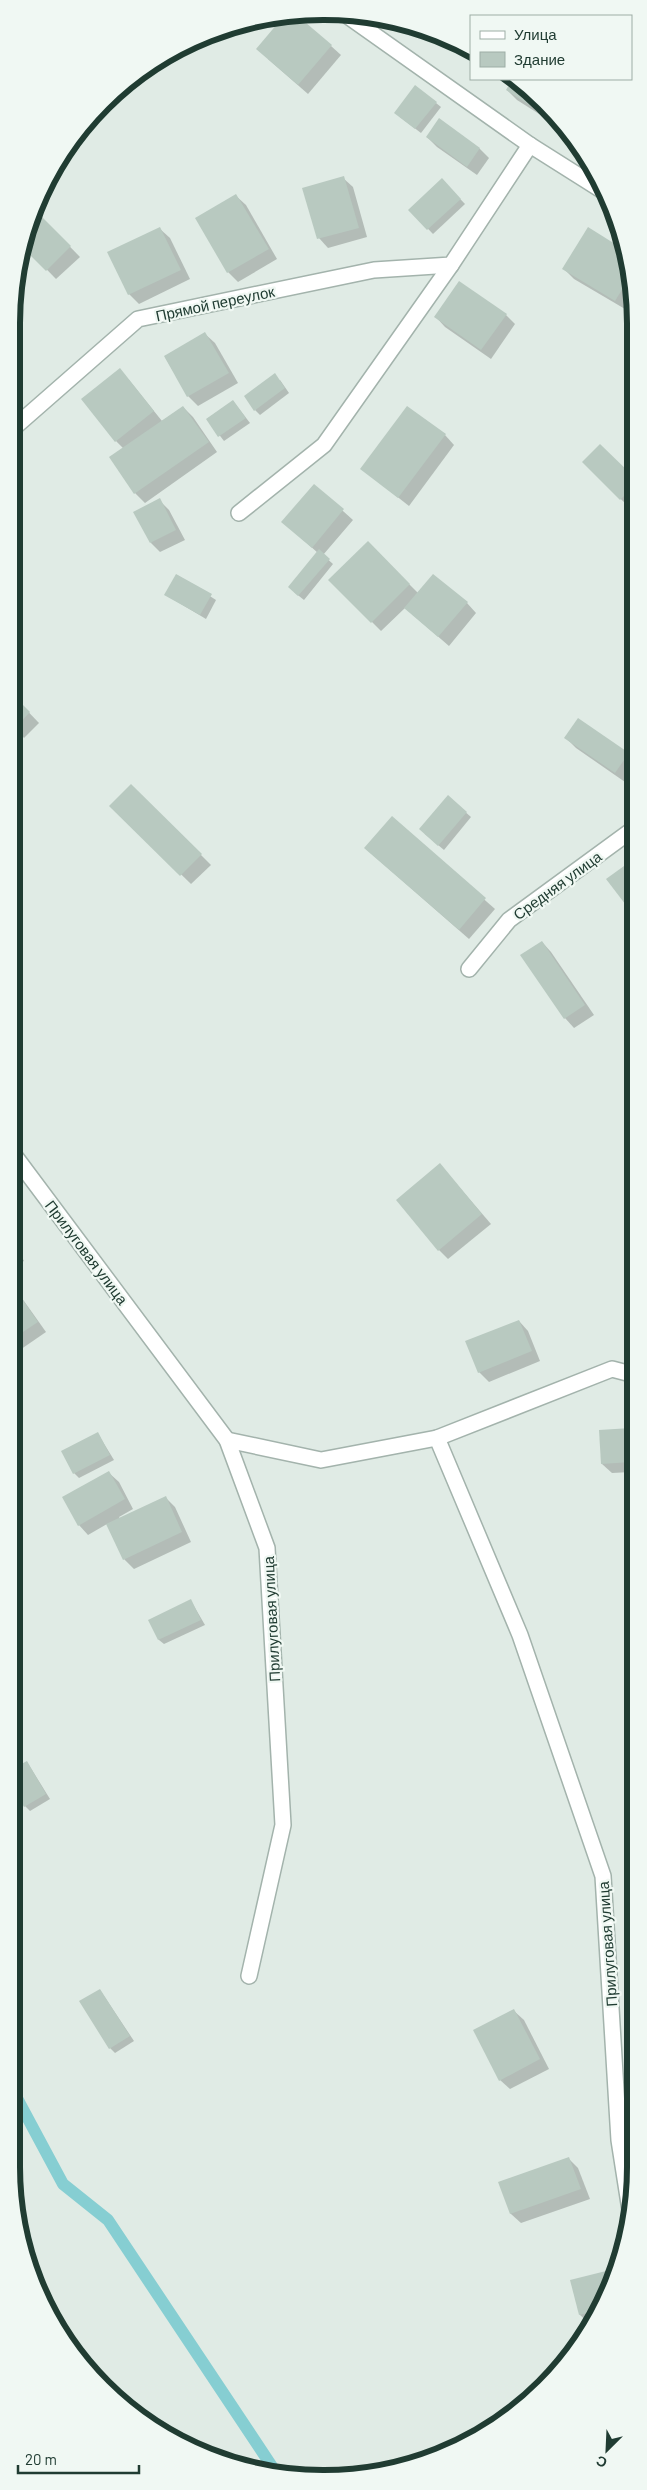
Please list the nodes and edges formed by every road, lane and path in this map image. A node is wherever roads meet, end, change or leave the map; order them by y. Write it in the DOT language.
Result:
graph roads {
  1 [pos="357,22"];
  2 [pos="530,145"];
  3 [pos="595,187"];
  4 [pos="452,265"];
  5 [pos="20,422"];
  6 [pos="239,513"];
  7 [pos="627,834"];
  8 [pos="469,970"];
  9 [pos="20,1163"];
  10 [pos="627,1373"];
  11 [pos="437,1438"];
  12 [pos="227,1440"];
  13 [pos="249,1976"];
  14 [pos="626,2185"];
  1 -- 2 [label="street"];
  2 -- 3 [label="street"];
  2 -- 4 [label="street"];
  4 -- 5 [label="street, Прямой переулок"];
  4 -- 6 [label="street"];
  7 -- 8 [label="street, Средняя улица"];
  9 -- 12 [label="street, Прилуговая улица"];
  10 -- 11 [label="street"];
  11 -- 12 [label="street"];
  11 -- 14 [label="street, Прилуговая улица"];
  12 -- 13 [label="street, Прилуговая улица"];
}
